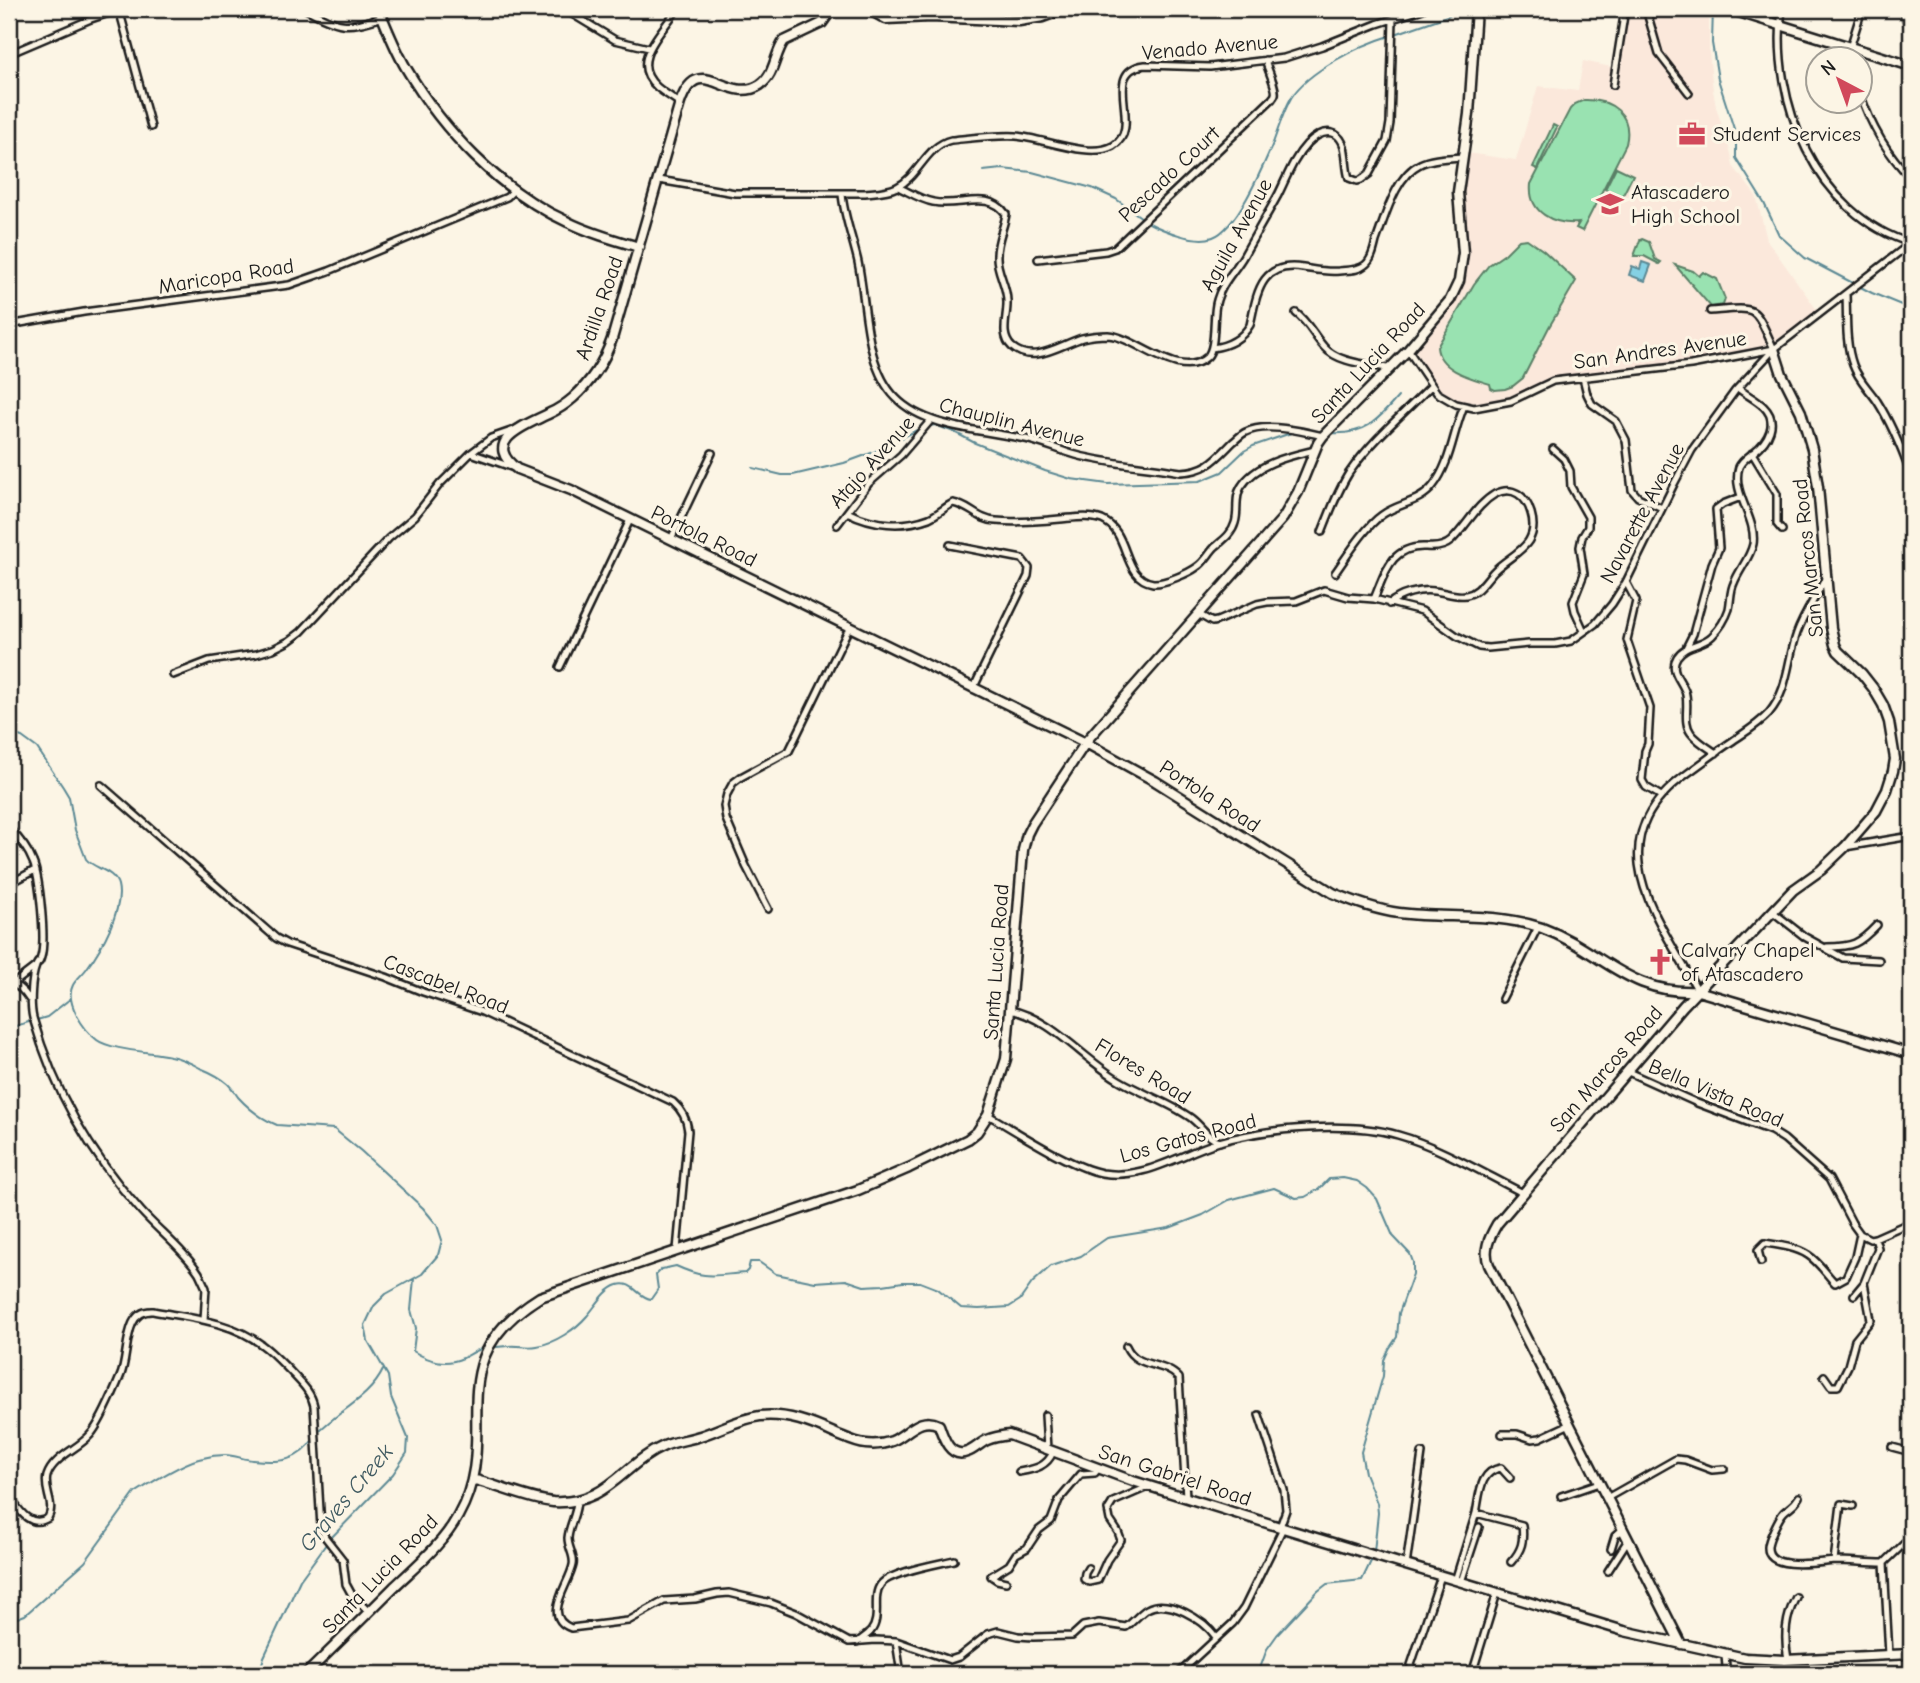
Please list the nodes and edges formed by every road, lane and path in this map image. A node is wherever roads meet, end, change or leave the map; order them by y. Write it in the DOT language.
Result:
graph roads {
  1 [pos="120,9"];
  2 [pos="306,9"];
  3 [pos="564,9"];
  4 [pos="677,9"];
  5 [pos="832,9"];
  6 [pos="867,9"];
  7 [pos="1065,9"];
  8 [pos="1423,9"];
  9 [pos="1476,9"];
  10 [pos="1625,9"];
  11 [pos="1646,9"];
  12 [pos="1729,9"];
  13 [pos="1782,9"];
  14 [pos="1862,9"];
  15 [pos="1903,9"];
  16 [pos="381,13"];
  17 [pos="1393,19"];
  18 [pos="1781,26"];
  19 [pos="1911,35"];
  20 [pos="1844,46"];
  21 [pos="1851,46"];
  22 [pos="649,48"];
  23 [pos="9,54"];
  24 [pos="1874,55"];
  25 [pos="1265,60"];
  26 [pos="1911,66"];
  27 [pos="1613,85"];
  28 [pos="1689,93"];
  29 [pos="681,103"];
  30 [pos="1869,116"];
  31 [pos="151,127"];
  32 [pos="1462,157"];
  33 [pos="1911,178"];
  34 [pos="659,180"];
  35 [pos="898,187"];
  36 [pos="515,189"];
  37 [pos="842,194"];
  38 [pos="1911,243"];
  39 [pos="639,247"];
  40 [pos="1038,260"];
  41 [pos="1846,294"];
  42 [pos="1710,311"];
  43 [pos="1296,313"];
  44 [pos="9,325"];
  45 [pos="1212,348"];
  46 [pos="1774,349"];
  47 [pos="1408,350"];
  48 [pos="1391,369"];
  49 [pos="1583,378"];
  50 [pos="1431,386"];
  51 [pos="1738,388"];
  52 [pos="1464,406"];
  53 [pos="931,420"];
  54 [pos="516,429"];
  55 [pos="1323,436"];
  56 [pos="1553,449"];
  57 [pos="1315,450"];
  58 [pos="471,453"];
  59 [pos="712,453"];
  60 [pos="1752,453"];
  61 [pos="517,470"];
  62 [pos="1911,475"];
  63 [pos="1741,497"];
  64 [pos="1662,508"];
  65 [pos="847,512"];
  66 [pos="630,520"];
  67 [pos="837,526"];
  68 [pos="1782,530"];
  69 [pos="1322,532"];
  70 [pos="671,539"];
  71 [pos="950,545"];
  72 [pos="1335,573"];
  73 [pos="1826,575"];
  74 [pos="1626,582"];
  75 [pos="1374,599"];
  76 [pos="1389,604"];
  77 [pos="1198,614"];
  78 [pos="849,628"];
  79 [pos="1584,631"];
  80 [pos="1686,648"];
  81 [pos="559,667"];
  82 [pos="173,675"];
  83 [pos="973,689"];
  84 [pos="1086,743"];
  85 [pos="1716,753"];
  86 [pos="101,785"];
  87 [pos="1661,796"];
  88 [pos="9,828"];
  89 [pos="1911,836"];
  90 [pos="1845,847"];
  91 [pos="36,870"];
  92 [pos="9,884"];
  93 [pos="768,909"];
  94 [pos="1773,912"];
  95 [pos="1877,925"];
  96 [pos="1538,927"];
  97 [pos="1824,947"];
  98 [pos="1879,960"];
  99 [pos="35,967"];
  100 [pos="10,986"];
  101 [pos="1698,990"];
  102 [pos="29,999"];
  103 [pos="1502,999"];
  104 [pos="1010,1010"];
  105 [pos="1911,1054"];
  106 [pos="1626,1071"];
  107 [pos="988,1115"];
  108 [pos="1220,1142"];
  109 [pos="1523,1193"];
  110 [pos="1911,1222"];
  111 [pos="1860,1234"];
  112 [pos="1875,1238"];
  113 [pos="677,1250"];
  114 [pos="1761,1262"];
  115 [pos="1864,1283"];
  116 [pos="1854,1295"];
  117 [pos="204,1320"];
  118 [pos="1126,1346"];
  119 [pos="1824,1376"];
  120 [pos="1045,1415"];
  121 [pos="1259,1415"];
  122 [pos="1570,1424"];
  123 [pos="1502,1434"];
  124 [pos="1892,1447"];
  125 [pos="1050,1450"];
  126 [pos="1911,1452"];
  127 [pos="1422,1453"];
  128 [pos="1099,1468"];
  129 [pos="1724,1469"];
  130 [pos="1019,1472"];
  131 [pos="1510,1478"];
  132 [pos="472,1479"];
  133 [pos="1599,1483"];
  134 [pos="1150,1486"];
  135 [pos="9,1496"];
  136 [pos="1561,1496"];
  137 [pos="1186,1497"];
  138 [pos="1799,1497"];
  139 [pos="1607,1498"];
  140 [pos="577,1500"];
  141 [pos="1853,1506"];
  142 [pos="1476,1513"];
  143 [pos="1479,1527"];
  144 [pos="1281,1528"];
  145 [pos="1623,1529"];
  146 [pos="1911,1538"];
  147 [pos="1628,1540"];
  148 [pos="1611,1549"];
  149 [pos="954,1560"];
  150 [pos="1834,1561"];
  151 [pos="1511,1562"];
  152 [pos="1884,1563"];
  153 [pos="1406,1566"];
  154 [pos="1088,1568"];
  155 [pos="1608,1571"];
  156 [pos="1441,1576"];
  157 [pos="1006,1582"];
  158 [pos="1458,1582"];
  159 [pos="1497,1593"];
  160 [pos="1796,1597"];
  161 [pos="369,1612"];
  162 [pos="1216,1637"];
  163 [pos="896,1641"];
  164 [pos="858,1642"];
  165 [pos="1681,1644"];
  166 [pos="1725,1654"];
  167 [pos="1911,1654"];
  168 [pos="1888,1655"];
  169 [pos="1788,1660"];
  170 [pos="306,1674"];
  171 [pos="901,1674"];
  172 [pos="1178,1674"];
  173 [pos="1410,1674"];
  174 [pos="1472,1674"];
  175 [pos="1730,1674"];
  1 -- 23 [label="street"];
  1 -- 31 [label="street"];
  2 -- 16 [label="street"];
  3 -- 22 [label="street"];
  4 -- 22 [label="street"];
  5 -- 29 [label="street, Ardilla Road"];
  6 -- 7 [label="street"];
  8 -- 17 [label="street, Venado Avenue"];
  9 -- 32 [label="street, Santa Lucia Road"];
  10 -- 27 [label="street"];
  11 -- 28 [label="street"];
  12 -- 18 [label="street"];
  13 -- 18 [label="street"];
  14 -- 21 [label="street"];
  15 -- 19 [label="street"];
  16 -- 36 [label="street"];
  17 -- 25 [label="street, Venado Avenue"];
  17 -- 45 [label="street, Aguila Avenue"];
  18 -- 20 [label="street"];
  18 -- 38 [label="street"];
  22 -- 29 [label="street"];
  24 -- 26 [label="street"];
  25 -- 35 [label="street, Venado Avenue"];
  25 -- 40 [label="street, Pescado Court"];
  29 -- 34 [label="street, Ardilla Road"];
  30 -- 33 [label="street"];
  32 -- 45 [label="street"];
  32 -- 47 [label="street, Santa Lucia Road"];
  34 -- 37 [label="street"];
  34 -- 39 [label="street, Ardilla Road"];
  35 -- 37 [label="street"];
  35 -- 45 [label="street"];
  36 -- 39 [label="street"];
  36 -- 44 [label="street, Maricopa Road"];
  37 -- 53 [label="street, Chauplin Avenue"];
  38 -- 41 [label="street, San Andres Avenue"];
  39 -- 54 [label="street, Ardilla Road"];
  41 -- 46 [label="street, San Andres Avenue"];
  41 -- 62 [label="street"];
  42 -- 46 [label="street"];
  43 -- 48 [label="street"];
  46 -- 49 [label="street, San Andres Avenue"];
  46 -- 51 [label="street, Navarette Avenue"];
  46 -- 73 [label="street, San Marcos Road"];
  47 -- 48 [label="street, Santa Lucia Road"];
  47 -- 50 [label="street"];
  48 -- 55 [label="street, Santa Lucia Road"];
  49 -- 52 [label="street, San Andres Avenue"];
  49 -- 64 [label="street"];
  50 -- 52 [label="street"];
  50 -- 69 [label="street"];
  51 -- 60 [label="street"];
  51 -- 64 [label="street, Navarette Avenue"];
  52 -- 72 [label="street"];
  53 -- 55 [label="street, Chauplin Avenue"];
  53 -- 65 [label="street, Atajo Avenue"];
  54 -- 58 [label="street, Ardilla Road"];
  54 -- 61 [label="street"];
  55 -- 57 [label="street, Santa Lucia Road"];
  56 -- 79 [label="street"];
  57 -- 65 [label="street"];
  57 -- 77 [label="street, Santa Lucia Road"];
  58 -- 61 [label="street, Portola Road"];
  58 -- 82 [label="street, Ardilla Road"];
  59 -- 70 [label="street"];
  60 -- 63 [label="street"];
  60 -- 68 [label="street"];
  61 -- 66 [label="street, Portola Road"];
  63 -- 80 [label="street"];
  63 -- 80 [label="street"];
  64 -- 74 [label="street, Navarette Avenue"];
  65 -- 67 [label="street, Atajo Avenue"];
  66 -- 70 [label="street, Portola Road"];
  66 -- 81 [label="street"];
  70 -- 78 [label="street, Portola Road"];
  71 -- 83 [label="street"];
  73 -- 85 [label="street"];
  73 -- 90 [label="street, San Marcos Road"];
  74 -- 79 [label="street, Navarette Avenue"];
  74 -- 87 [label="street"];
  75 -- 76 [label="street, Navarette Avenue"];
  75 -- 76 [label="street"];
  75 -- 77 [label="street, Navarette Avenue"];
  76 -- 79 [label="street, Navarette Avenue"];
  77 -- 84 [label="street, Santa Lucia Road"];
  78 -- 83 [label="street, Portola Road"];
  78 -- 93 [label="street"];
  80 -- 85 [label="street"];
  83 -- 84 [label="street, Portola Road"];
  84 -- 96 [label="street, Portola Road"];
  84 -- 104 [label="street, Santa Lucia Road"];
  85 -- 87 [label="street"];
  86 -- 113 [label="street, Cascabel Road"];
  87 -- 101 [label="street"];
  88 -- 91 [label="street"];
  89 -- 90 [label="street"];
  90 -- 94 [label="street, San Marcos Road"];
  91 -- 92 [label="street"];
  91 -- 99 [label="street"];
  94 -- 97 [label="street"];
  94 -- 101 [label="street, San Marcos Road"];
  95 -- 97 [label="street"];
  96 -- 101 [label="street, Portola Road"];
  96 -- 103 [label="street"];
  97 -- 98 [label="street"];
  99 -- 100 [label="street"];
  99 -- 102 [label="street"];
  100 -- 102 [label="street"];
  101 -- 105 [label="street, Portola Road"];
  101 -- 106 [label="street, San Marcos Road"];
  102 -- 117 [label="street"];
  104 -- 107 [label="street, Santa Lucia Road"];
  104 -- 108 [label="street, Flores Road"];
  106 -- 109 [label="street, San Marcos Road"];
  106 -- 111 [label="street, Bella Vista Road"];
  107 -- 108 [label="street, Los Gatos Road"];
  107 -- 113 [label="street, Santa Lucia Road"];
  108 -- 109 [label="street, Los Gatos Road"];
  109 -- 122 [label="street, San Marcos Road"];
  110 -- 112 [label="street"];
  111 -- 112 [label="street"];
  111 -- 114 [label="street"];
  112 -- 115 [label="street"];
  113 -- 132 [label="street, Santa Lucia Road"];
  115 -- 116 [label="street"];
  115 -- 119 [label="street"];
  117 -- 135 [label="street"];
  117 -- 161 [label="street"];
  118 -- 137 [label="street"];
  120 -- 125 [label="street"];
  121 -- 144 [label="street"];
  122 -- 123 [label="street"];
  122 -- 133 [label="street, San Marcos Road"];
  124 -- 126 [label="street"];
  125 -- 128 [label="street, San Gabriel Road"];
  125 -- 130 [label="street"];
  125 -- 140 [label="street, San Gabriel Road"];
  127 -- 153 [label="street"];
  128 -- 134 [label="street, San Gabriel Road"];
  128 -- 157 [label="street"];
  129 -- 139 [label="street"];
  131 -- 142 [label="street"];
  132 -- 140 [label="street, San Gabriel Road"];
  132 -- 161 [label="street, Santa Lucia Road"];
  133 -- 136 [label="street"];
  133 -- 139 [label="street, San Marcos Road"];
  134 -- 137 [label="street, San Gabriel Road"];
  134 -- 154 [label="street"];
  137 -- 144 [label="street, San Gabriel Road"];
  138 -- 150 [label="street"];
  139 -- 145 [label="street, San Marcos Road"];
  140 -- 164 [label="street"];
  141 -- 150 [label="street"];
  142 -- 151 [label="street"];
  142 -- 158 [label="street"];
  143 -- 158 [label="street"];
  144 -- 153 [label="street, San Gabriel Road"];
  144 -- 162 [label="street"];
  145 -- 147 [label="street, San Marcos Road"];
  145 -- 148 [label="street"];
  146 -- 152 [label="street"];
  147 -- 155 [label="street"];
  147 -- 165 [label="street, San Marcos Road"];
  149 -- 164 [label="street"];
  150 -- 152 [label="street"];
  152 -- 168 [label="street"];
  153 -- 156 [label="street, San Gabriel Road"];
  156 -- 158 [label="street, San Gabriel Road"];
  156 -- 173 [label="street"];
  158 -- 159 [label="street, San Gabriel Road"];
  159 -- 165 [label="street, San Gabriel Road"];
  159 -- 174 [label="street"];
  160 -- 169 [label="street"];
  161 -- 170 [label="street, Santa Lucia Road"];
  162 -- 163 [label="street"];
  162 -- 172 [label="street"];
  163 -- 164 [label="street"];
  163 -- 171 [label="street"];
  165 -- 166 [label="street, San Gabriel Road"];
  166 -- 169 [label="street, San Gabriel Road"];
  166 -- 175 [label="street"];
  167 -- 168 [label="street, San Gabriel Road"];
  168 -- 169 [label="street, San Gabriel Road"];
}
